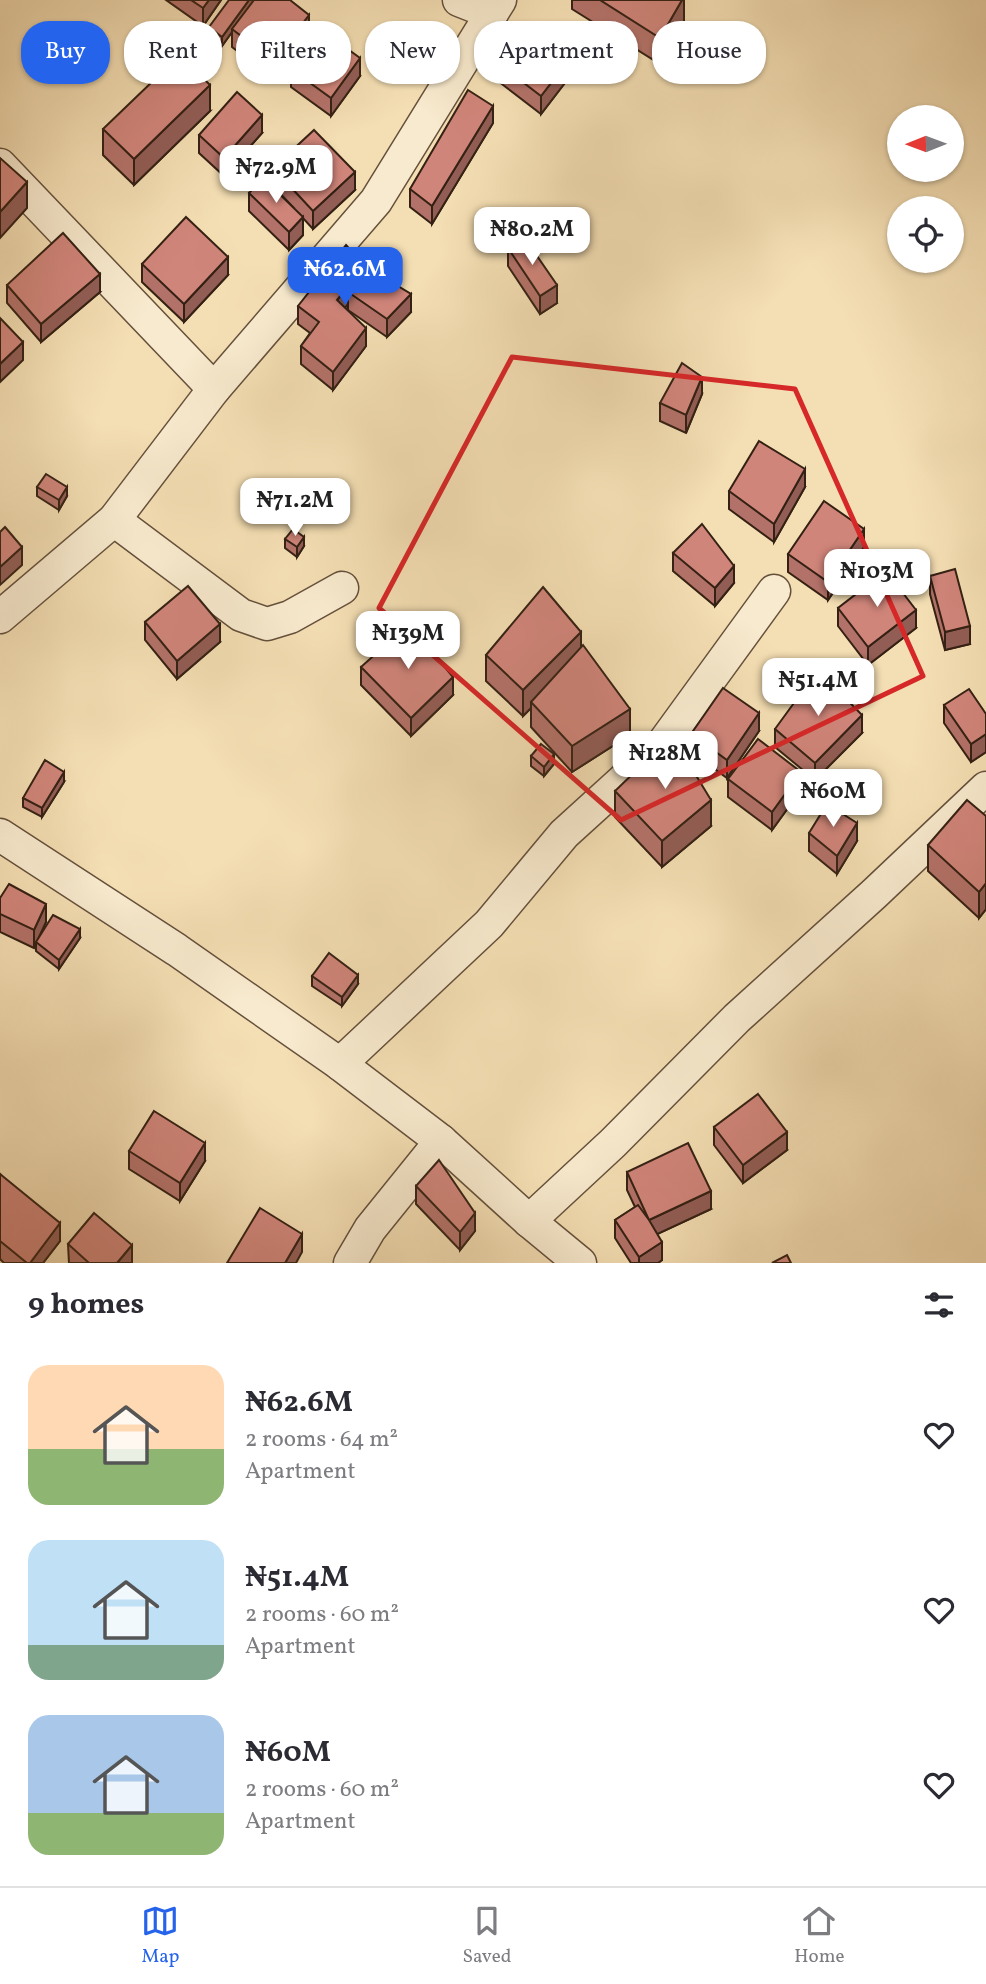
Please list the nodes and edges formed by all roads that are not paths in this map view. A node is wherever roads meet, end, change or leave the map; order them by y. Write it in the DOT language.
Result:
graph roads {
  1 [pos="459,0"];
  2 [pos="496,6"];
  3 [pos="0,165"];
  4 [pos="214,389"];
  5 [pos="114,520"];
  6 [pos="342,588"];
  7 [pos="774,591"];
  8 [pos="0,617"];
  9 [pos="986,788"];
  10 [pos="0,835"];
  11 [pos="340,1064"];
  12 [pos="441,1141"];
  13 [pos="529,1221"];
  14 [pos="349,1263"];
  15 [pos="580,1263"];
  1 -- 2 [label="street"];
  2 -- 4 [label="street"];
  3 -- 4 [label="street"];
  4 -- 5 [label="street"];
  5 -- 6 [label="street"];
  5 -- 8 [label="street"];
  7 -- 11 [label="street"];
  9 -- 13 [label="street"];
  10 -- 11 [label="street"];
  11 -- 12 [label="street"];
  12 -- 13 [label="street"];
  12 -- 14 [label="street"];
  13 -- 15 [label="street"];
}
